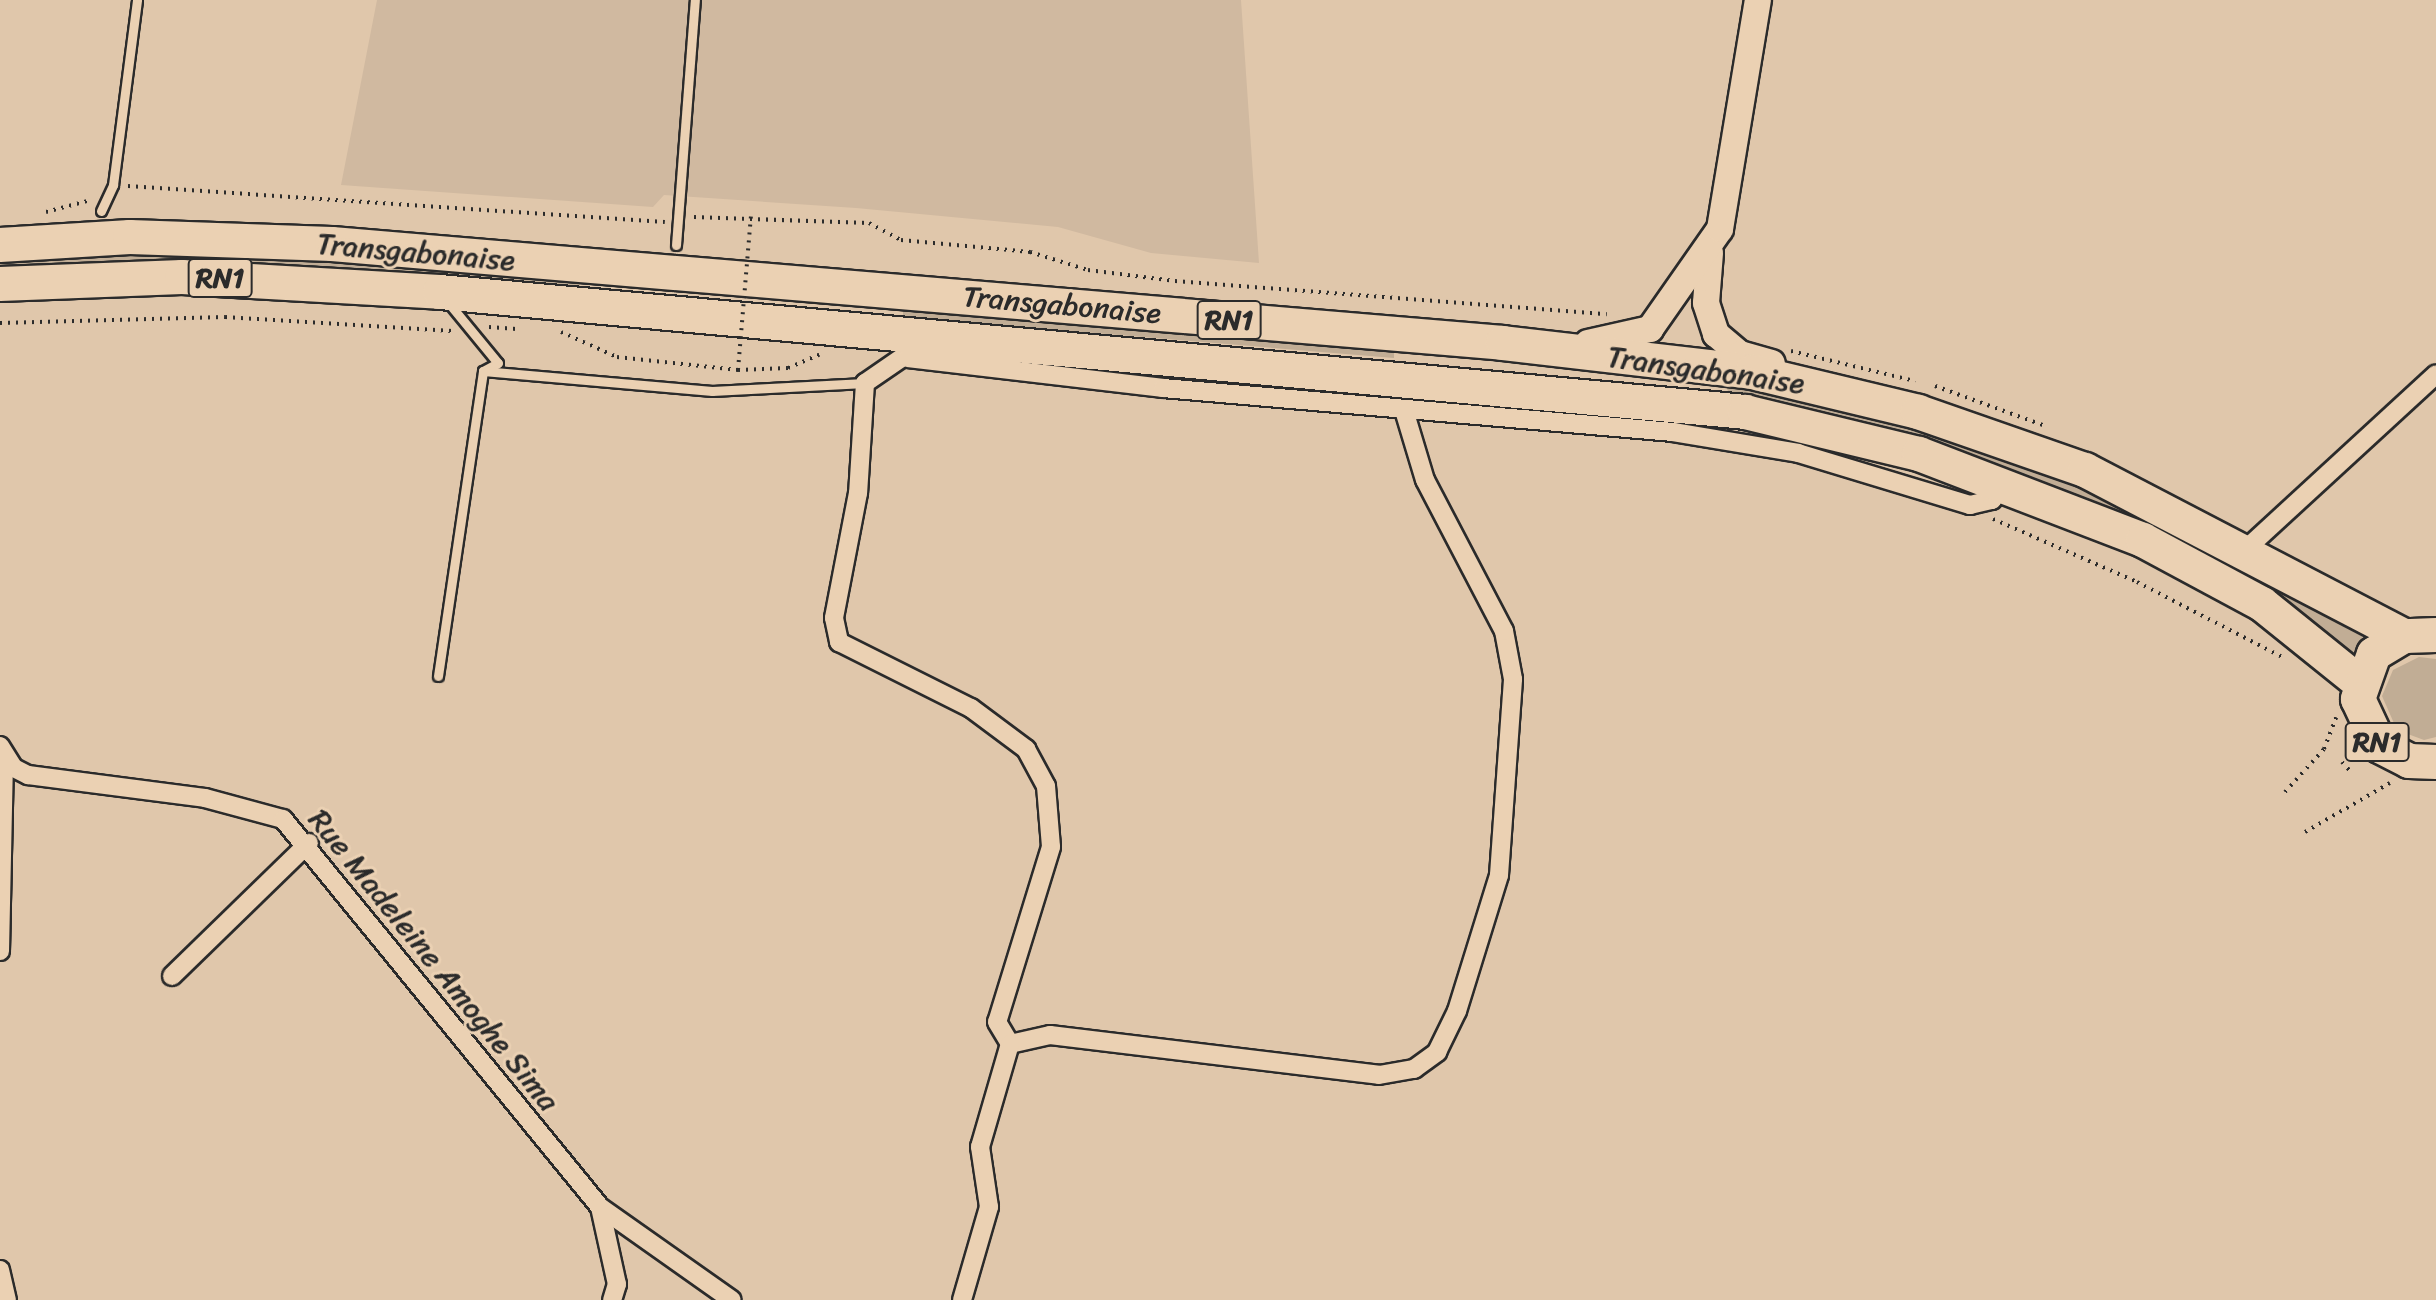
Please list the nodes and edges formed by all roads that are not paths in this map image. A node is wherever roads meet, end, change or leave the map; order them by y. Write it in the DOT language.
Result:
graph roads {
  1 [pos="137,0"];
  2 [pos="695,0"];
  3 [pos="1758,0"];
  4 [pos="101,211"];
  5 [pos="0,245"];
  6 [pos="676,245"];
  7 [pos="1710,249"];
  8 [pos="0,284"];
  9 [pos="440,292"];
  10 [pos="937,332"];
  11 [pos="1503,343"];
  12 [pos="1164,354"];
  13 [pos="908,358"];
  14 [pos="483,371"];
  15 [pos="2436,374"];
  16 [pos="865,383"];
  17 [pos="1163,388"];
  18 [pos="1855,394"];
  19 [pos="1404,410"];
  20 [pos="1992,494"];
  21 [pos="2246,549"];
  22 [pos="2420,635"];
  23 [pos="438,676"];
  24 [pos="2347,690"];
  25 [pos="2,751"];
  26 [pos="2436,762"];
  27 [pos="309,843"];
  28 [pos="0,951"];
  29 [pos="172,976"];
  30 [pos="1010,1044"];
  31 [pos="600,1207"];
  32 [pos="0,1270"];
  33 [pos="7,1300"];
  34 [pos="612,1300"];
  35 [pos="732,1300"];
  36 [pos="962,1300"];
  1 -- 4 [label="lane"];
  2 -- 6 [label="lane"];
  3 -- 7 [label="street"];
  5 -- 11 [label="highway, Transgabonaise / RN1"];
  7 -- 11 [label="street"];
  7 -- 18 [label="street"];
  8 -- 9 [label="highway, Transgabonaise / RN1"];
  9 -- 10 [label="highway, Transgabonaise / RN1"];
  9 -- 14 [label="lane"];
  10 -- 12 [label="highway, Transgabonaise / RN1"];
  10 -- 13 [label="street"];
  11 -- 18 [label="highway, Transgabonaise / RN1"];
  12 -- 17 [label="street"];
  12 -- 20 [label="highway, Transgabonaise / RN1"];
  13 -- 16 [label="street"];
  13 -- 17 [label="street"];
  14 -- 16 [label="lane"];
  14 -- 23 [label="lane"];
  15 -- 21 [label="street"];
  16 -- 30 [label="street"];
  17 -- 19 [label="street"];
  18 -- 21 [label="highway, Transgabonaise / RN1"];
  19 -- 20 [label="street"];
  19 -- 30 [label="street"];
  20 -- 24 [label="highway, Transgabonaise / RN1"];
  21 -- 22 [label="highway, Transgabonaise / RN1"];
  22 -- 24 [label="highway, RN1"];
  24 -- 26 [label="highway, RN1"];
  25 -- 27 [label="street, Rue Madeleine Amoghe Sima"];
  25 -- 28 [label="street"];
  27 -- 29 [label="street"];
  27 -- 31 [label="street, Rue Madeleine Amoghe Sima"];
  30 -- 36 [label="street"];
  31 -- 34 [label="street"];
  31 -- 35 [label="street, Rue Madeleine Amoghe Sima"];
  32 -- 33 [label="street"];
}
